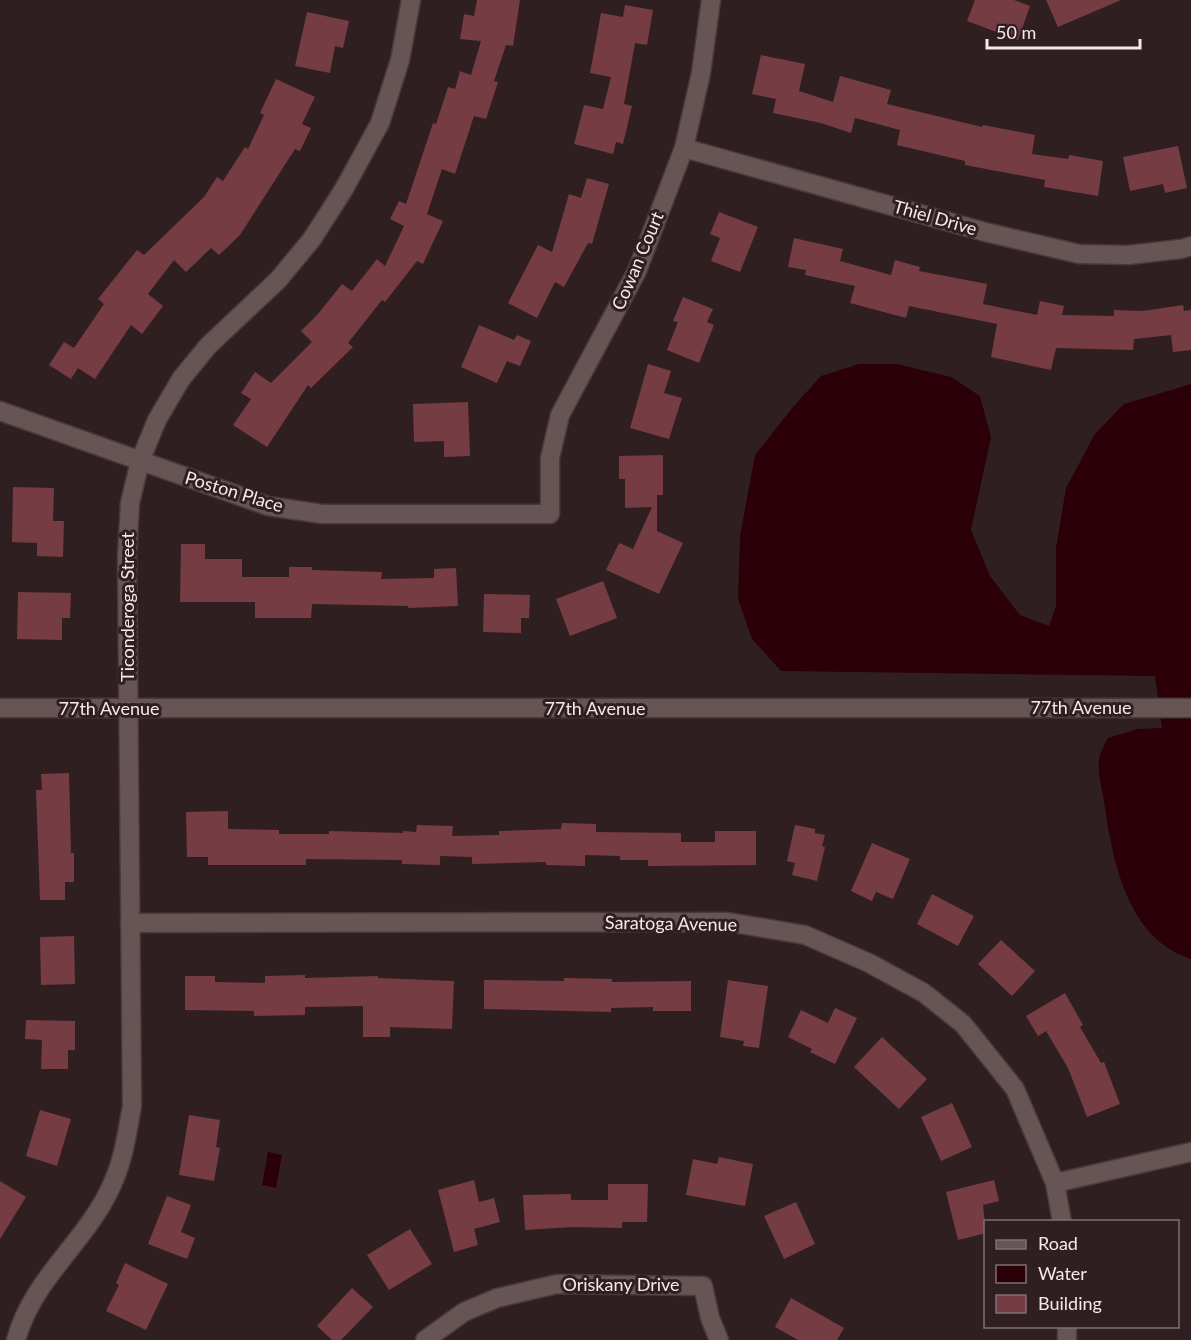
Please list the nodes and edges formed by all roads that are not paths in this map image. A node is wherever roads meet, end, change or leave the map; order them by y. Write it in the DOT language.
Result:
graph roads {
  1 [pos="411,0"];
  2 [pos="711,0"];
  3 [pos="684,148"];
  4 [pos="1191,246"];
  5 [pos="0,411"];
  6 [pos="140,461"];
  7 [pos="550,514"];
  8 [pos="0,708"];
  9 [pos="1191,708"];
  10 [pos="128,709"];
  11 [pos="130,923"];
  12 [pos="1191,1152"];
  13 [pos="1055,1183"];
  14 [pos="1062,1220"];
  15 [pos="16,1340"];
  16 [pos="425,1340"];
  17 [pos="719,1340"];
  1 -- 6 [label="street, Ticonderoga Street"];
  2 -- 3 [label="street, Cowan Court"];
  3 -- 4 [label="street, Thiel Drive"];
  3 -- 7 [label="street, Cowan Court"];
  5 -- 6 [label="street, Poston Place"];
  6 -- 7 [label="street, Poston Place"];
  6 -- 10 [label="street, Ticonderoga Street"];
  8 -- 10 [label="street, 77th Avenue"];
  9 -- 10 [label="street, 77th Avenue"];
  10 -- 11 [label="street, Ticonderoga Street"];
  11 -- 13 [label="street, Saratoga Avenue"];
  11 -- 15 [label="street, Ticonderoga Street"];
  12 -- 13 [label="street"];
  13 -- 14 [label="street, Saratoga Avenue"];
  16 -- 17 [label="street, Oriskany Drive"];
}
